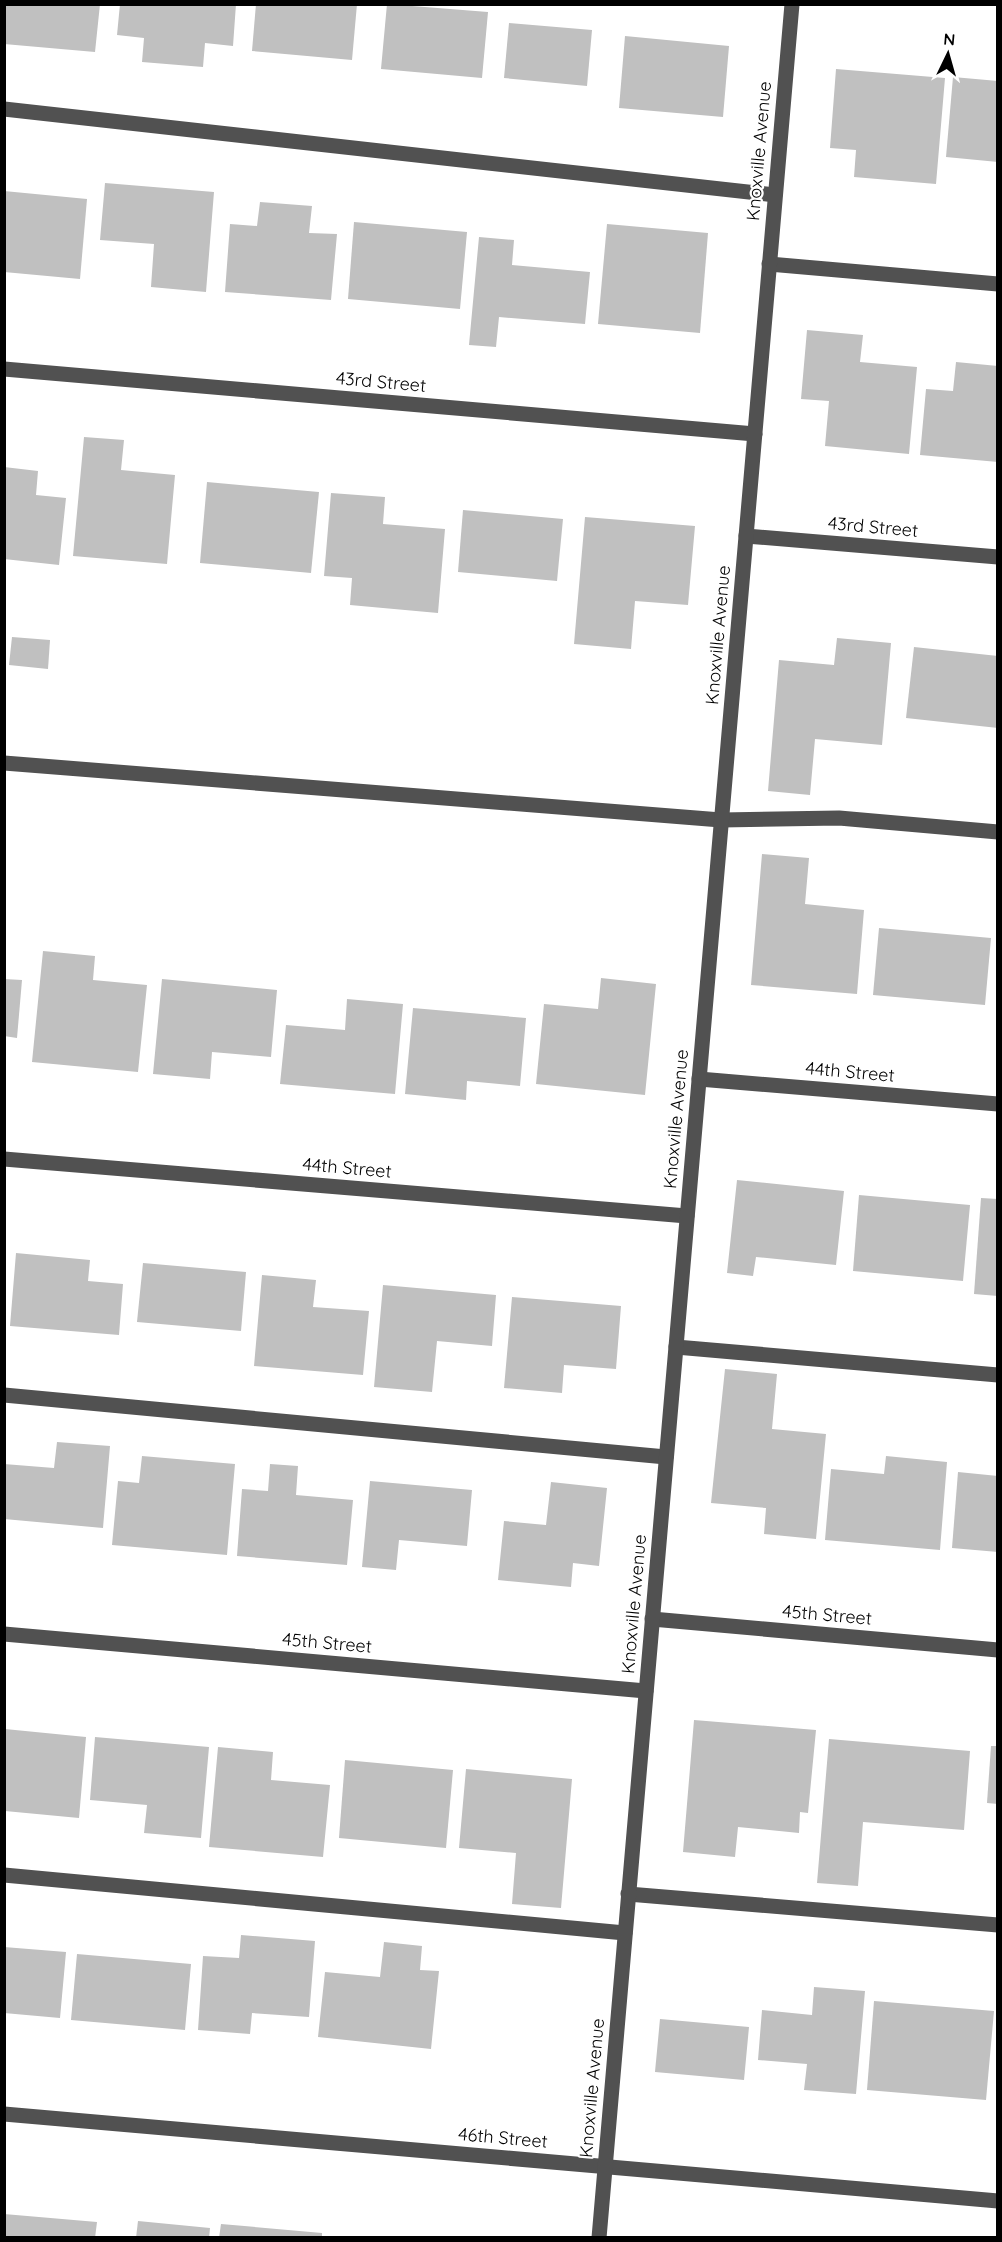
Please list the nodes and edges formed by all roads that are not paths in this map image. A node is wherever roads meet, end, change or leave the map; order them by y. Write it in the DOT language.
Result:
graph roads {
  1 [pos="792,4"];
  2 [pos="4,109"];
  3 [pos="775,195"];
  4 [pos="769,264"];
  5 [pos="998,284"];
  6 [pos="4,369"];
  7 [pos="755,434"];
  8 [pos="746,536"];
  9 [pos="998,557"];
  10 [pos="4,763"];
  11 [pos="721,820"];
  12 [pos="998,832"];
  13 [pos="699,1078"];
  14 [pos="998,1104"];
  15 [pos="4,1159"];
  16 [pos="687,1216"];
  17 [pos="676,1347"];
  18 [pos="998,1375"];
  19 [pos="4,1395"];
  20 [pos="666,1457"];
  21 [pos="652,1619"];
  22 [pos="4,1634"];
  23 [pos="998,1650"];
  24 [pos="646,1691"];
  25 [pos="4,1875"];
  26 [pos="628,1894"];
  27 [pos="998,1925"];
  28 [pos="625,1933"];
  29 [pos="4,2114"];
  30 [pos="605,2166"];
  31 [pos="998,2200"];
  32 [pos="599,2238"];
  1 -- 3 [label="street, Knoxville Avenue"];
  2 -- 3 [label="street"];
  3 -- 4 [label="street, Knoxville Avenue"];
  4 -- 5 [label="street"];
  4 -- 7 [label="street, Knoxville Avenue"];
  6 -- 7 [label="street, 43rd Street"];
  7 -- 8 [label="street, Knoxville Avenue"];
  8 -- 9 [label="street, 43rd Street"];
  8 -- 11 [label="street, Knoxville Avenue"];
  10 -- 11 [label="street"];
  11 -- 12 [label="street"];
  11 -- 13 [label="street, Knoxville Avenue"];
  13 -- 14 [label="street, 44th Street"];
  13 -- 16 [label="street, Knoxville Avenue"];
  15 -- 16 [label="street, 44th Street"];
  16 -- 17 [label="street, Knoxville Avenue"];
  17 -- 18 [label="street"];
  17 -- 20 [label="street, Knoxville Avenue"];
  19 -- 20 [label="street"];
  20 -- 21 [label="street, Knoxville Avenue"];
  21 -- 23 [label="street, 45th Street"];
  21 -- 24 [label="street, Knoxville Avenue"];
  22 -- 24 [label="street, 45th Street"];
  24 -- 26 [label="street, Knoxville Avenue"];
  25 -- 28 [label="street"];
  26 -- 27 [label="street"];
  26 -- 28 [label="street, Knoxville Avenue"];
  28 -- 30 [label="street, Knoxville Avenue"];
  29 -- 30 [label="street, 46th Street"];
  30 -- 31 [label="street, 46th Street"];
  30 -- 32 [label="street, Knoxville Avenue"];
}
